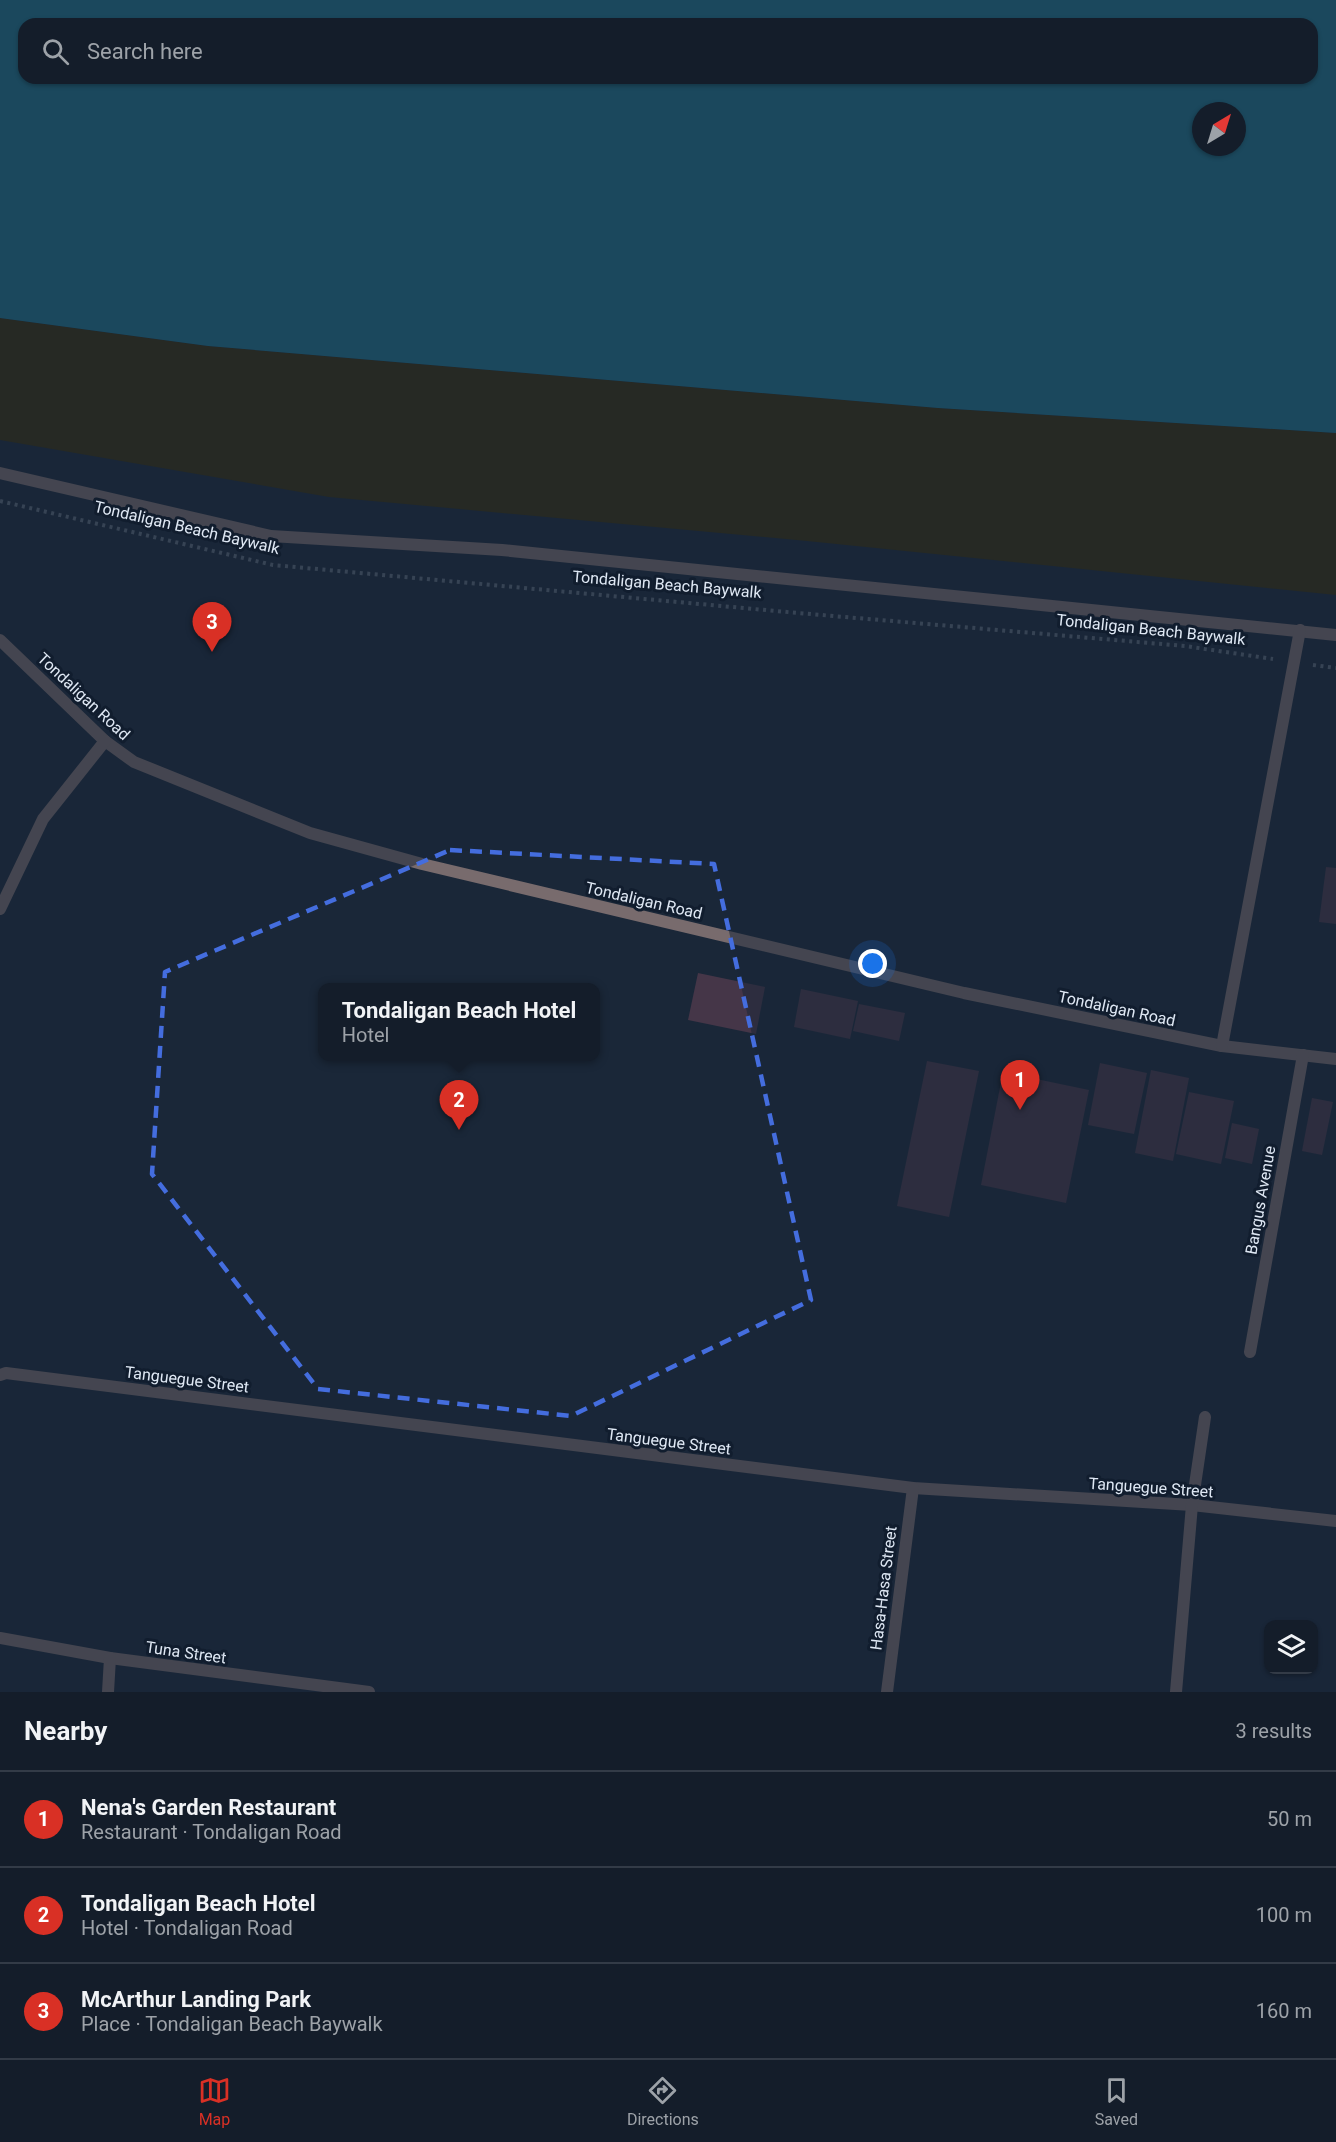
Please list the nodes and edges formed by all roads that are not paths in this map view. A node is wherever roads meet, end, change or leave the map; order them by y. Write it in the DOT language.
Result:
graph roads {
  1 [pos="0,473"];
  2 [pos="1300,630"];
  3 [pos="1336,635"];
  4 [pos="0,640"];
  5 [pos="105,741"];
  6 [pos="0,909"];
  7 [pos="1222,1046"];
  8 [pos="1303,1055"];
  9 [pos="1336,1059"];
  10 [pos="1250,1352"];
  11 [pos="0,1375"];
  12 [pos="1205,1417"];
  13 [pos="913,1488"];
  14 [pos="1192,1505"];
  15 [pos="1336,1521"];
  16 [pos="0,1638"];
  17 [pos="110,1658"];
  18 [pos="288,1687"];
  19 [pos="108,1692"];
  20 [pos="369,1692"];
  21 [pos="887,1692"];
  22 [pos="1176,1692"];
  1 -- 2 [label="street, Tondaligan Beach Baywalk"];
  2 -- 3 [label="street, Tondaligan Beach Baywalk"];
  2 -- 7 [label="street"];
  4 -- 5 [label="street, Tondaligan Road"];
  5 -- 6 [label="street"];
  5 -- 7 [label="street, Tondaligan Road"];
  7 -- 8 [label="street, Tondaligan Road"];
  8 -- 9 [label="street, Tondaligan Road"];
  8 -- 10 [label="street, Bangus Avenue"];
  11 -- 13 [label="street, Tanguegue Street"];
  12 -- 14 [label="street"];
  13 -- 14 [label="street, Tanguegue Street"];
  13 -- 21 [label="street, Hasa-Hasa Street"];
  14 -- 15 [label="street, Tanguegue Street"];
  14 -- 22 [label="street"];
  16 -- 17 [label="street, Tuna Street"];
  17 -- 18 [label="street, Tuna Street"];
  17 -- 19 [label="street"];
  18 -- 20 [label="street, Tuna Street"];
}
